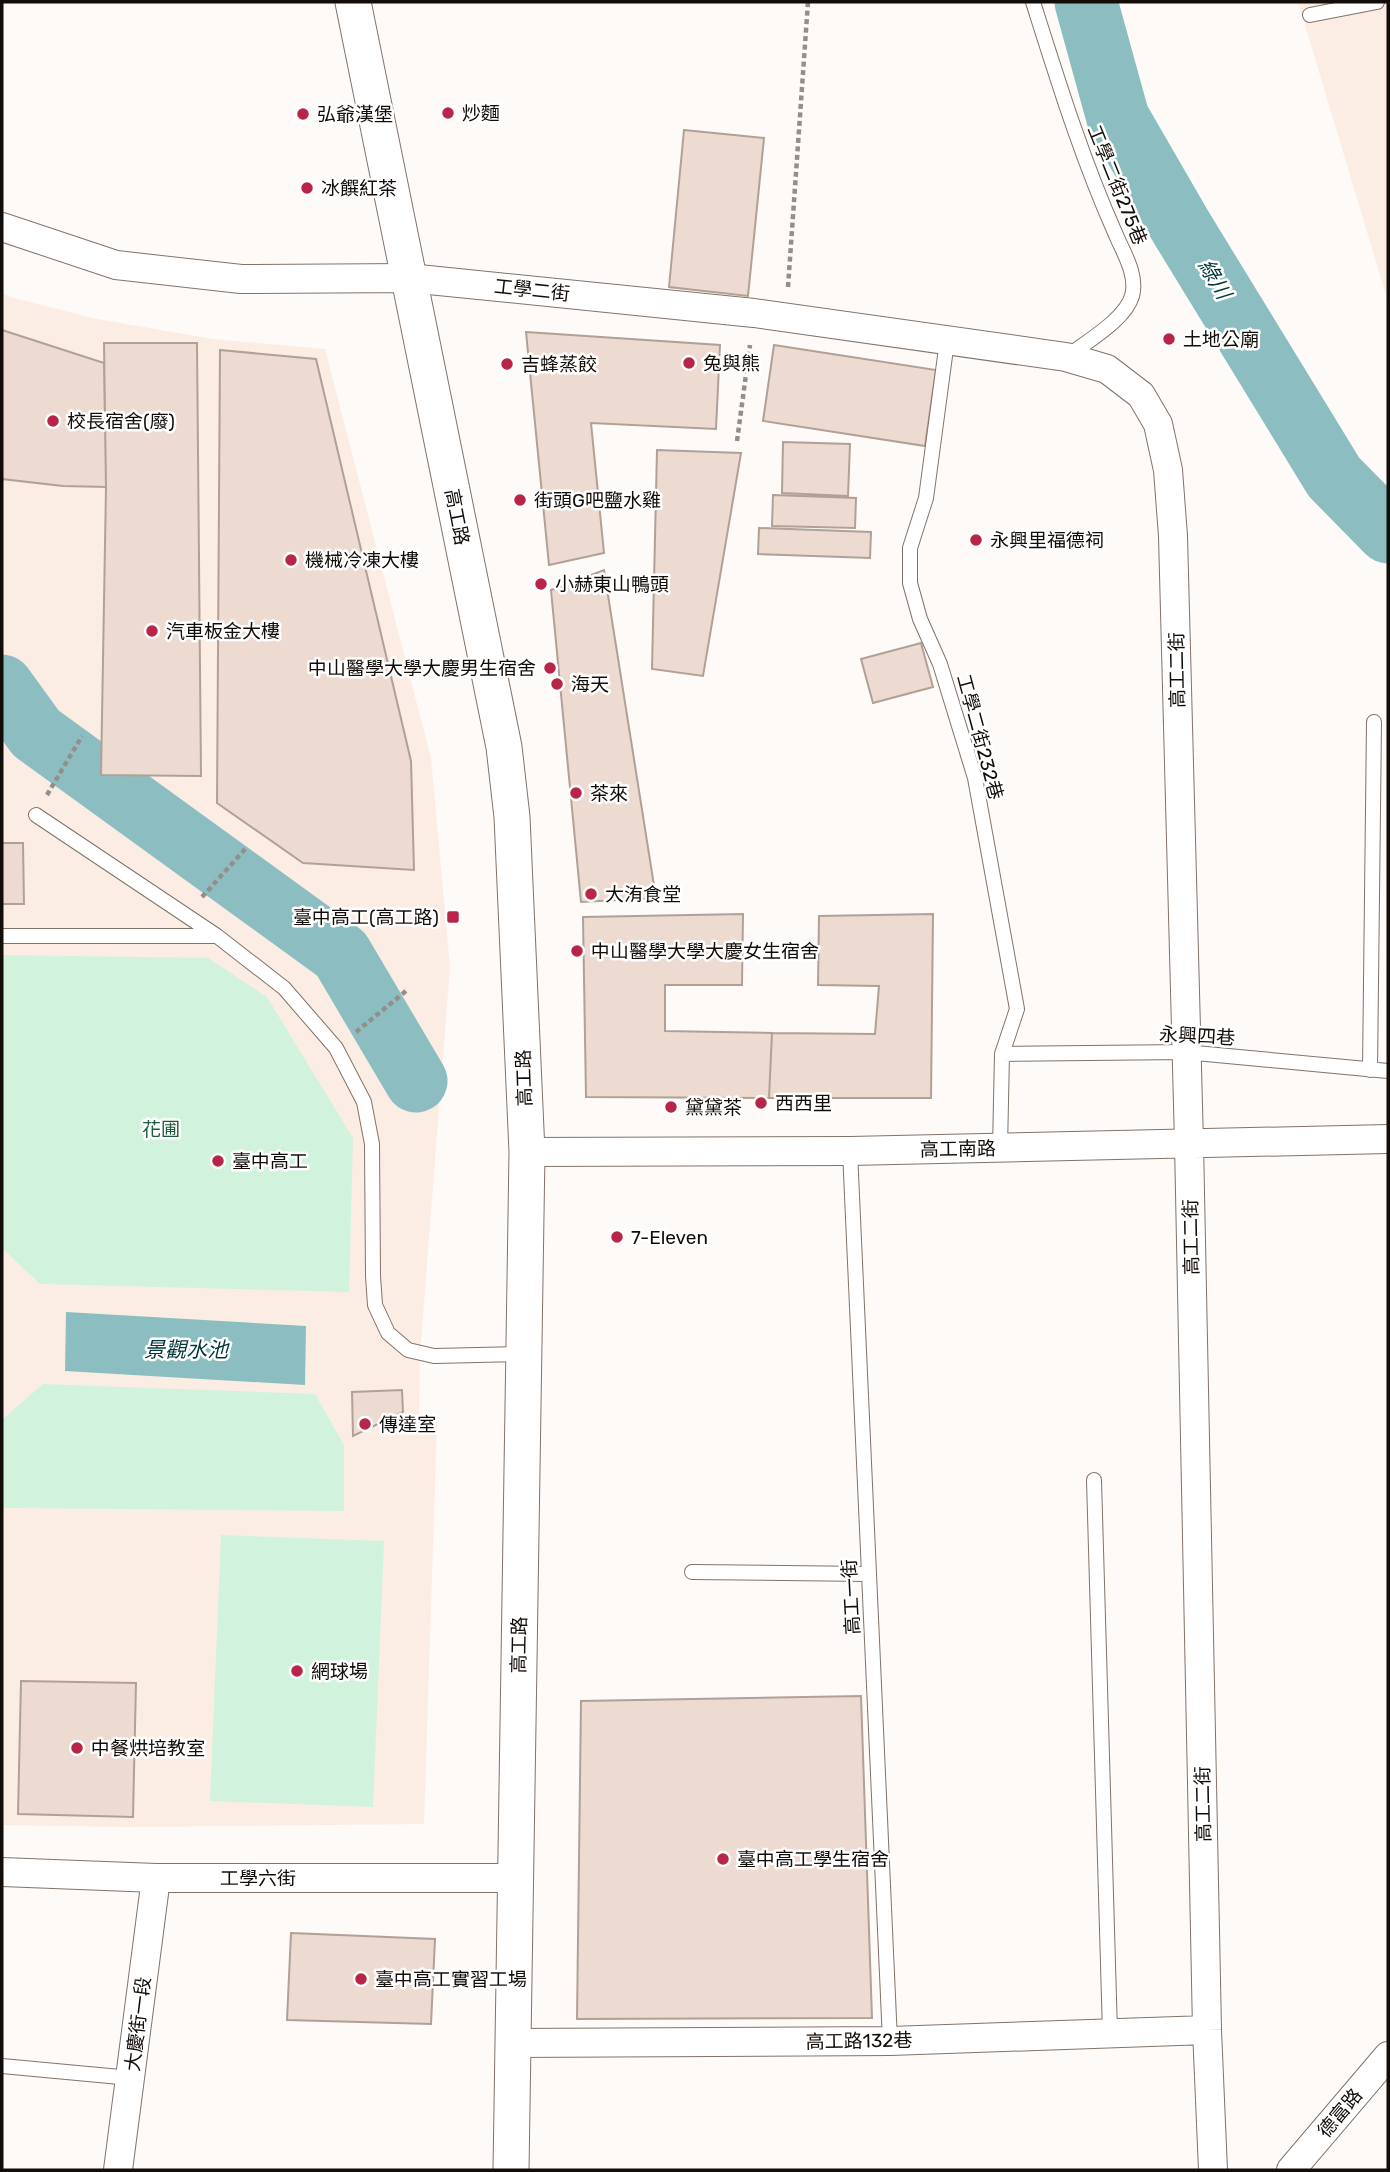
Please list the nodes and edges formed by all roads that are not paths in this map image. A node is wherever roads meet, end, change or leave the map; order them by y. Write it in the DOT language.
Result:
graph roads {
  1 [pos="353,2"];
  2 [pos="1033,2"];
  3 [pos="1377,2"];
  4 [pos="1310,16"];
  5 [pos="2,227"];
  6 [pos="409,278"];
  7 [pos="947,341"];
  8 [pos="1066,357"];
  9 [pos="1374,722"];
  10 [pos="36,815"];
  11 [pos="2,936"];
  12 [pos="217,936"];
  13 [pos="1185,1052"];
  14 [pos="1002,1054"];
  15 [pos="1370,1070"];
  16 [pos="1388,1071"];
  17 [pos="1388,1139"];
  18 [pos="1189,1143"];
  19 [pos="1000,1147"];
  20 [pos="527,1152"];
  21 [pos="850,1152"];
  22 [pos="524,1354"];
  23 [pos="1094,1480"];
  24 [pos="692,1572"];
  25 [pos="869,1574"];
  26 [pos="2,1872"];
  27 [pos="156,1878"];
  28 [pos="515,1878"];
  29 [pos="1208,2030"];
  30 [pos="1110,2033"];
  31 [pos="890,2041"];
  32 [pos="511,2043"];
  33 [pos="1388,2056"];
  34 [pos="2,2066"];
  35 [pos="131,2078"];
  36 [pos="118,2170"];
  37 [pos="511,2170"];
  38 [pos="1213,2170"];
  39 [pos="1291,2170"];
  1 -- 6 [label="street, 高工路"];
  2 -- 8 [label="lane, 工學二街275巷"];
  3 -- 4 [label="lane"];
  5 -- 6 [label="street, 工學二街"];
  6 -- 7 [label="street, 工學二街"];
  6 -- 20 [label="street, 高工路"];
  7 -- 8 [label="street, 工學二街"];
  7 -- 14 [label="lane, 工學二街232巷"];
  8 -- 13 [label="street, 高工二街"];
  9 -- 15 [label="lane"];
  10 -- 12 [label="lane"];
  11 -- 12 [label="lane"];
  12 -- 22 [label="lane"];
  13 -- 14 [label="lane, 永興四巷"];
  13 -- 15 [label="lane, 永興四巷"];
  13 -- 18 [label="street, 高工二街"];
  14 -- 19 [label="lane, 工學二街232巷"];
  15 -- 16 [label="lane, 永興四巷"];
  17 -- 18 [label="street, 高工南路"];
  18 -- 19 [label="street, 高工南路"];
  18 -- 29 [label="street, 高工二街"];
  19 -- 21 [label="street, 高工南路"];
  20 -- 21 [label="street, 高工南路"];
  20 -- 22 [label="street, 高工路"];
  21 -- 25 [label="lane, 高工一街"];
  22 -- 28 [label="street, 高工路"];
  23 -- 30 [label="lane"];
  24 -- 25 [label="lane"];
  25 -- 31 [label="lane, 高工一街"];
  26 -- 27 [label="street, 工學六街"];
  27 -- 28 [label="street, 工學六街"];
  27 -- 35 [label="street, 大慶街一段"];
  28 -- 32 [label="street, 高工路"];
  29 -- 30 [label="street, 高工路132巷"];
  29 -- 38 [label="street, 高工二街"];
  30 -- 31 [label="street, 高工路132巷"];
  31 -- 32 [label="street, 高工路132巷"];
  32 -- 37 [label="street, 高工路"];
  33 -- 39 [label="street, 德富路"];
  34 -- 35 [label="lane"];
  35 -- 36 [label="street, 大慶街一段"];
}
